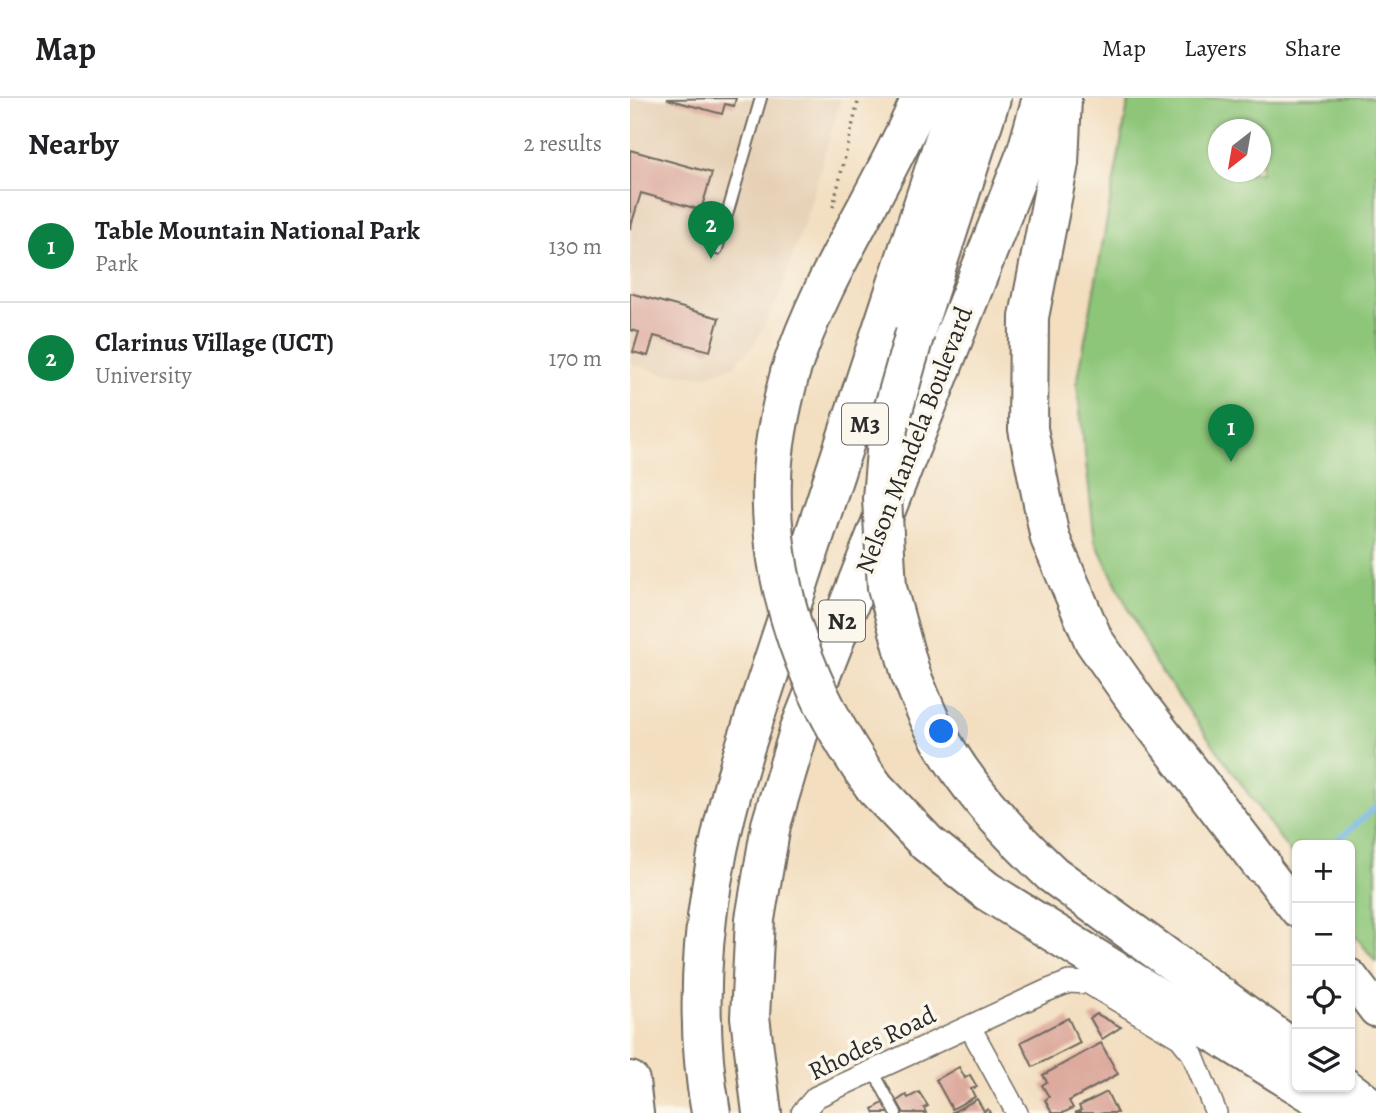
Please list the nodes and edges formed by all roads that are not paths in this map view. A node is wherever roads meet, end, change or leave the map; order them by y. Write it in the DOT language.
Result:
graph roads {
  1 [pos="761,98"];
  2 [pos="920,98"];
  3 [pos="958,98"];
  4 [pos="974,98"];
  5 [pos="991,98"];
  6 [pos="1042,98"];
  7 [pos="1062,98"];
  8 [pos="717,249"];
  9 [pos="745,747"];
  10 [pos="1261,864"];
  11 [pos="1292,904"];
  12 [pos="1355,983"];
  13 [pos="1376,1010"];
  14 [pos="970,1027"];
  15 [pos="1292,1048"];
  16 [pos="873,1071"];
  17 [pos="630,1081"];
  18 [pos="1292,1081"];
  19 [pos="1310,1092"];
  20 [pos="1351,1092"];
  21 [pos="1376,1111"];
  22 [pos="634,1113"];
  23 [pos="711,1113"];
  24 [pos="762,1113"];
  25 [pos="802,1113"];
  26 [pos="896,1113"];
  27 [pos="1017,1113"];
  28 [pos="1216,1113"];
  29 [pos="1344,1113"];
  1 -- 8 [label="lane"];
  2 -- 18 [label="highway, bridge"];
  3 -- 9 [label="highway, Nelson Mandela Boulevard / N2"];
  4 -- 9 [label="highway, Nelson Mandela Boulevard / M3"];
  5 -- 15 [label="highway, bridge"];
  6 -- 24 [label="highway, Nelson Mandela Boulevard / N2"];
  7 -- 10 [label="highway"];
  9 -- 23 [label="highway, Nelson Mandela Boulevard / N2"];
  10 -- 11 [label="main road"];
  12 -- 13 [label="main road"];
  14 -- 16 [label="street, Rhodes Road"];
  14 -- 27 [label="street"];
  14 -- 28 [label="street, Rhodes Road"];
  16 -- 25 [label="street, Rhodes Road"];
  16 -- 26 [label="lane"];
  17 -- 22 [label="highway"];
  19 -- 29 [label="highway"];
  20 -- 21 [label="highway"];
}
